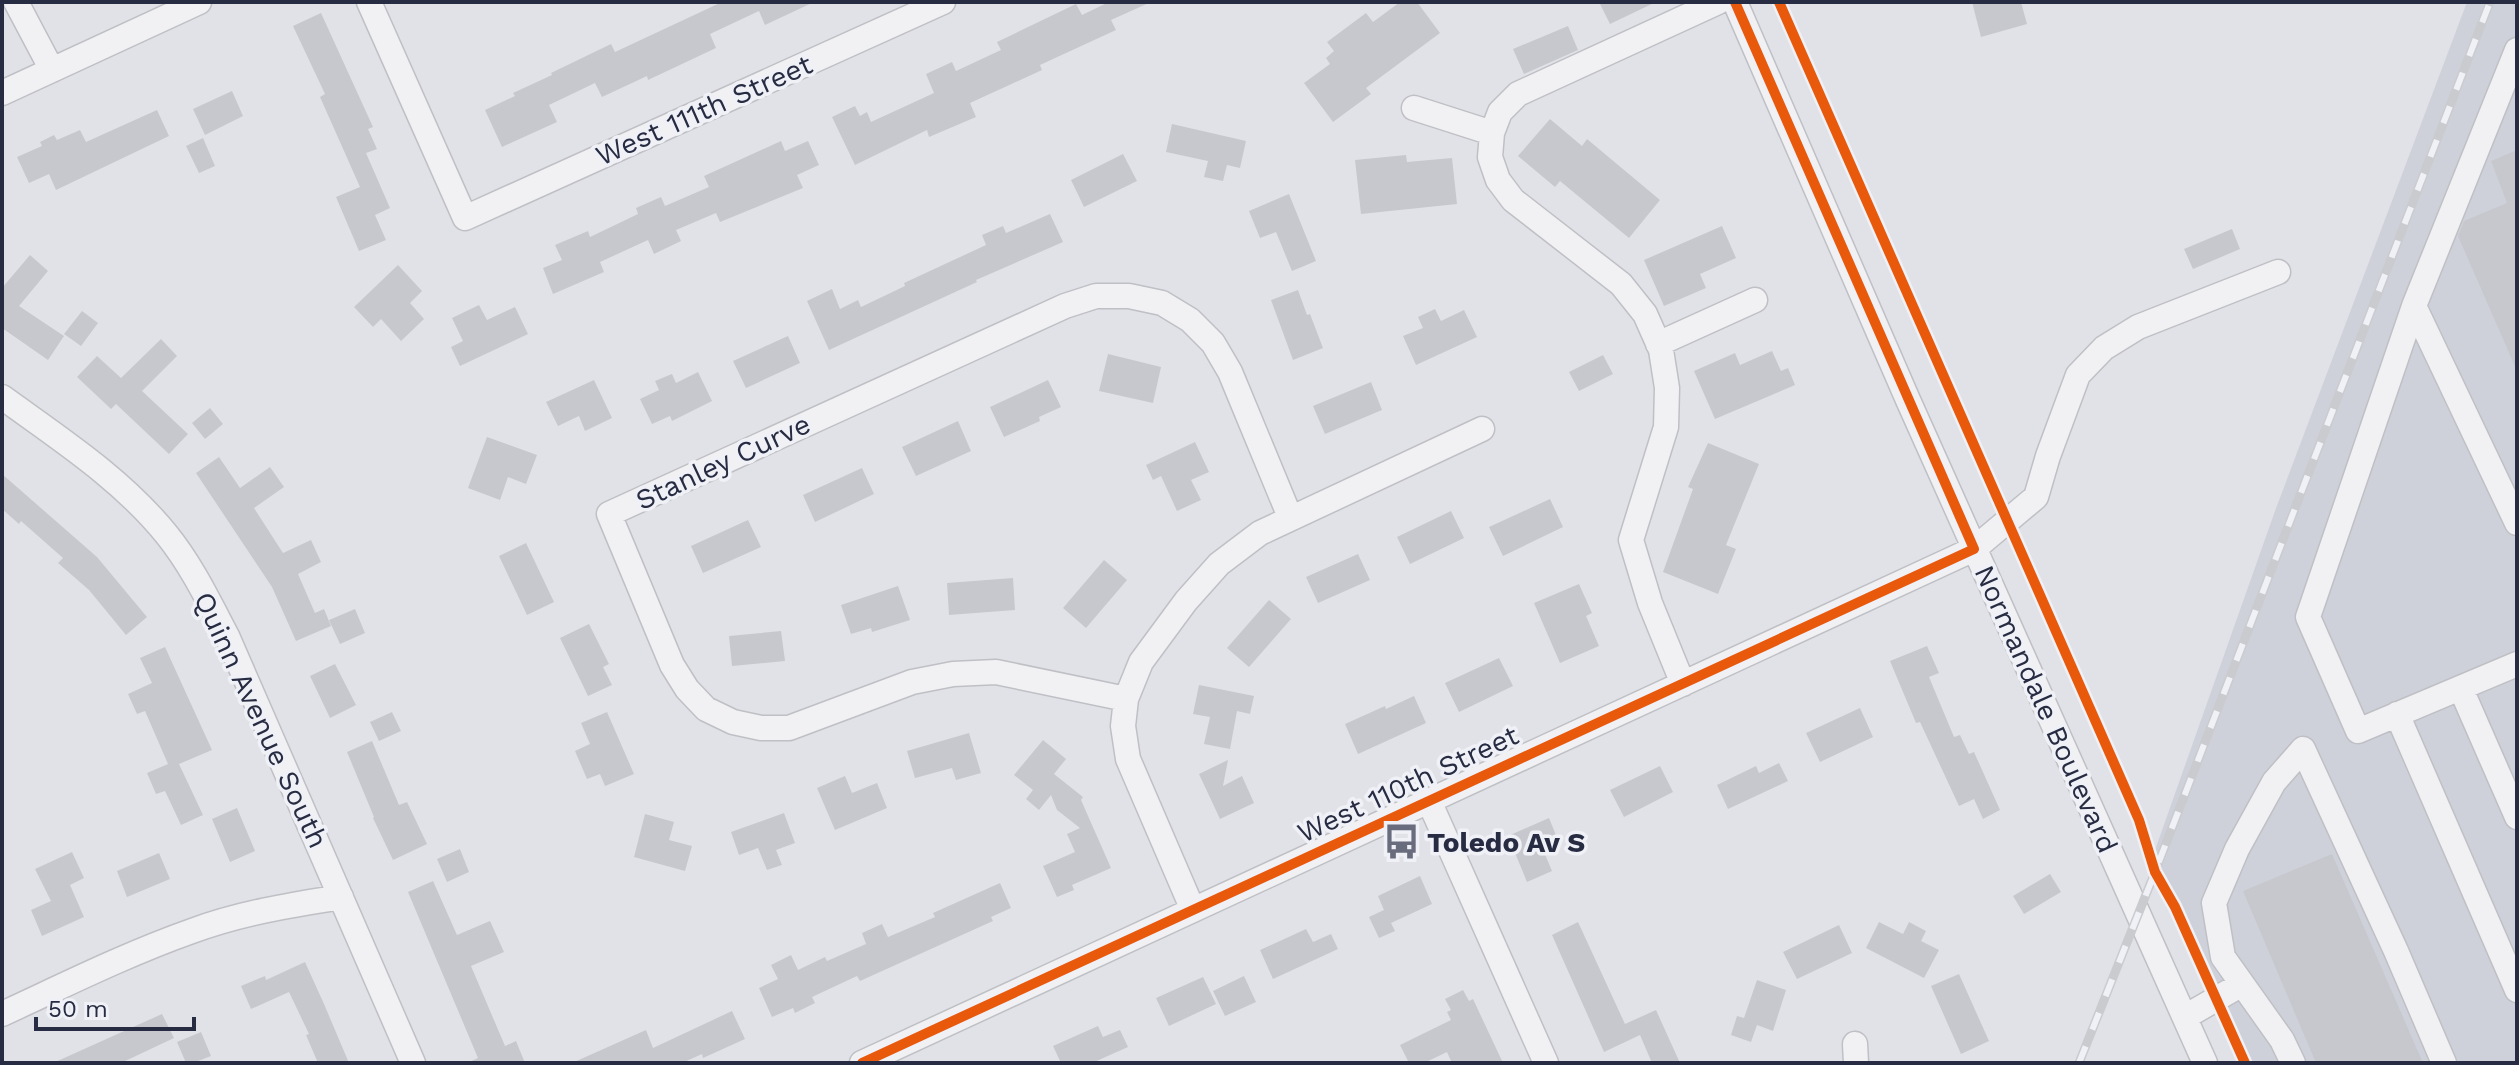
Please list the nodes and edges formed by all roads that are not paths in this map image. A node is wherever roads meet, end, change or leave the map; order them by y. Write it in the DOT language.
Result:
graph roads {
  1 [pos="16,2"];
  2 [pos="199,2"];
  3 [pos="369,2"];
  4 [pos="943,2"];
  5 [pos="1718,2"];
  6 [pos="1735,2"];
  7 [pos="2517,50"];
  8 [pos="52,70"];
  9 [pos="2,93"];
  10 [pos="2517,107"];
  11 [pos="1414,108"];
  12 [pos="2489,120"];
  13 [pos="1492,133"];
  14 [pos="2278,272"];
  15 [pos="1755,300"];
  16 [pos="2414,306"];
  17 [pos="1658,344"];
  18 [pos="2,397"];
  19 [pos="1482,429"];
  20 [pos="1290,517"];
  21 [pos="2517,523"];
  22 [pos="1974,549"];
  23 [pos="2517,664"];
  24 [pos="1683,684"];
  25 [pos="2461,689"];
  26 [pos="1126,699"];
  27 [pos="2397,714"];
  28 [pos="1429,801"];
  29 [pos="2517,817"];
  30 [pos="341,897"];
  31 [pos="1193,910"];
  32 [pos="2242,984"];
  33 [pos="2517,990"];
  34 [pos="2,1014"];
  35 [pos="2185,1017"];
  36 [pos="413,1063"];
  37 [pos="862,1063"];
  38 [pos="1546,1063"];
  39 [pos="2205,1063"];
  40 [pos="2293,1063"];
  41 [pos="2444,1063"];
  1 -- 8 [label="street"];
  2 -- 8 [label="street"];
  3 -- 4 [label="street, West 111th Street"];
  5 -- 13 [label="street"];
  6 -- 22 [label="street, Normandale Boulevard"];
  7 -- 12 [label="street"];
  8 -- 9 [label="street"];
  10 -- 12 [label="street"];
  11 -- 13 [label="street"];
  12 -- 16 [label="street"];
  13 -- 17 [label="street"];
  14 -- 22 [label="street, West 110th Street"];
  15 -- 17 [label="street"];
  16 -- 21 [label="street"];
  16 -- 27 [label="street"];
  17 -- 24 [label="street"];
  18 -- 30 [label="street, Quinn Avenue South"];
  19 -- 20 [label="street"];
  20 -- 26 [label="street"];
  20 -- 26 [label="street, Stanley Curve"];
  22 -- 24 [label="street, West 110th Street"];
  22 -- 35 [label="street, Normandale Boulevard"];
  23 -- 25 [label="street"];
  24 -- 28 [label="street, West 110th Street"];
  25 -- 27 [label="street"];
  25 -- 29 [label="street"];
  26 -- 31 [label="street"];
  27 -- 33 [label="street"];
  28 -- 31 [label="street, West 110th Street"];
  28 -- 38 [label="street"];
  30 -- 34 [label="street"];
  30 -- 36 [label="street, Quinn Avenue South"];
  31 -- 37 [label="street, West 110th Street"];
  32 -- 35 [label="street"];
  32 -- 40 [label="street"];
  32 -- 41 [label="street"];
  35 -- 39 [label="street, Normandale Boulevard"];
}
